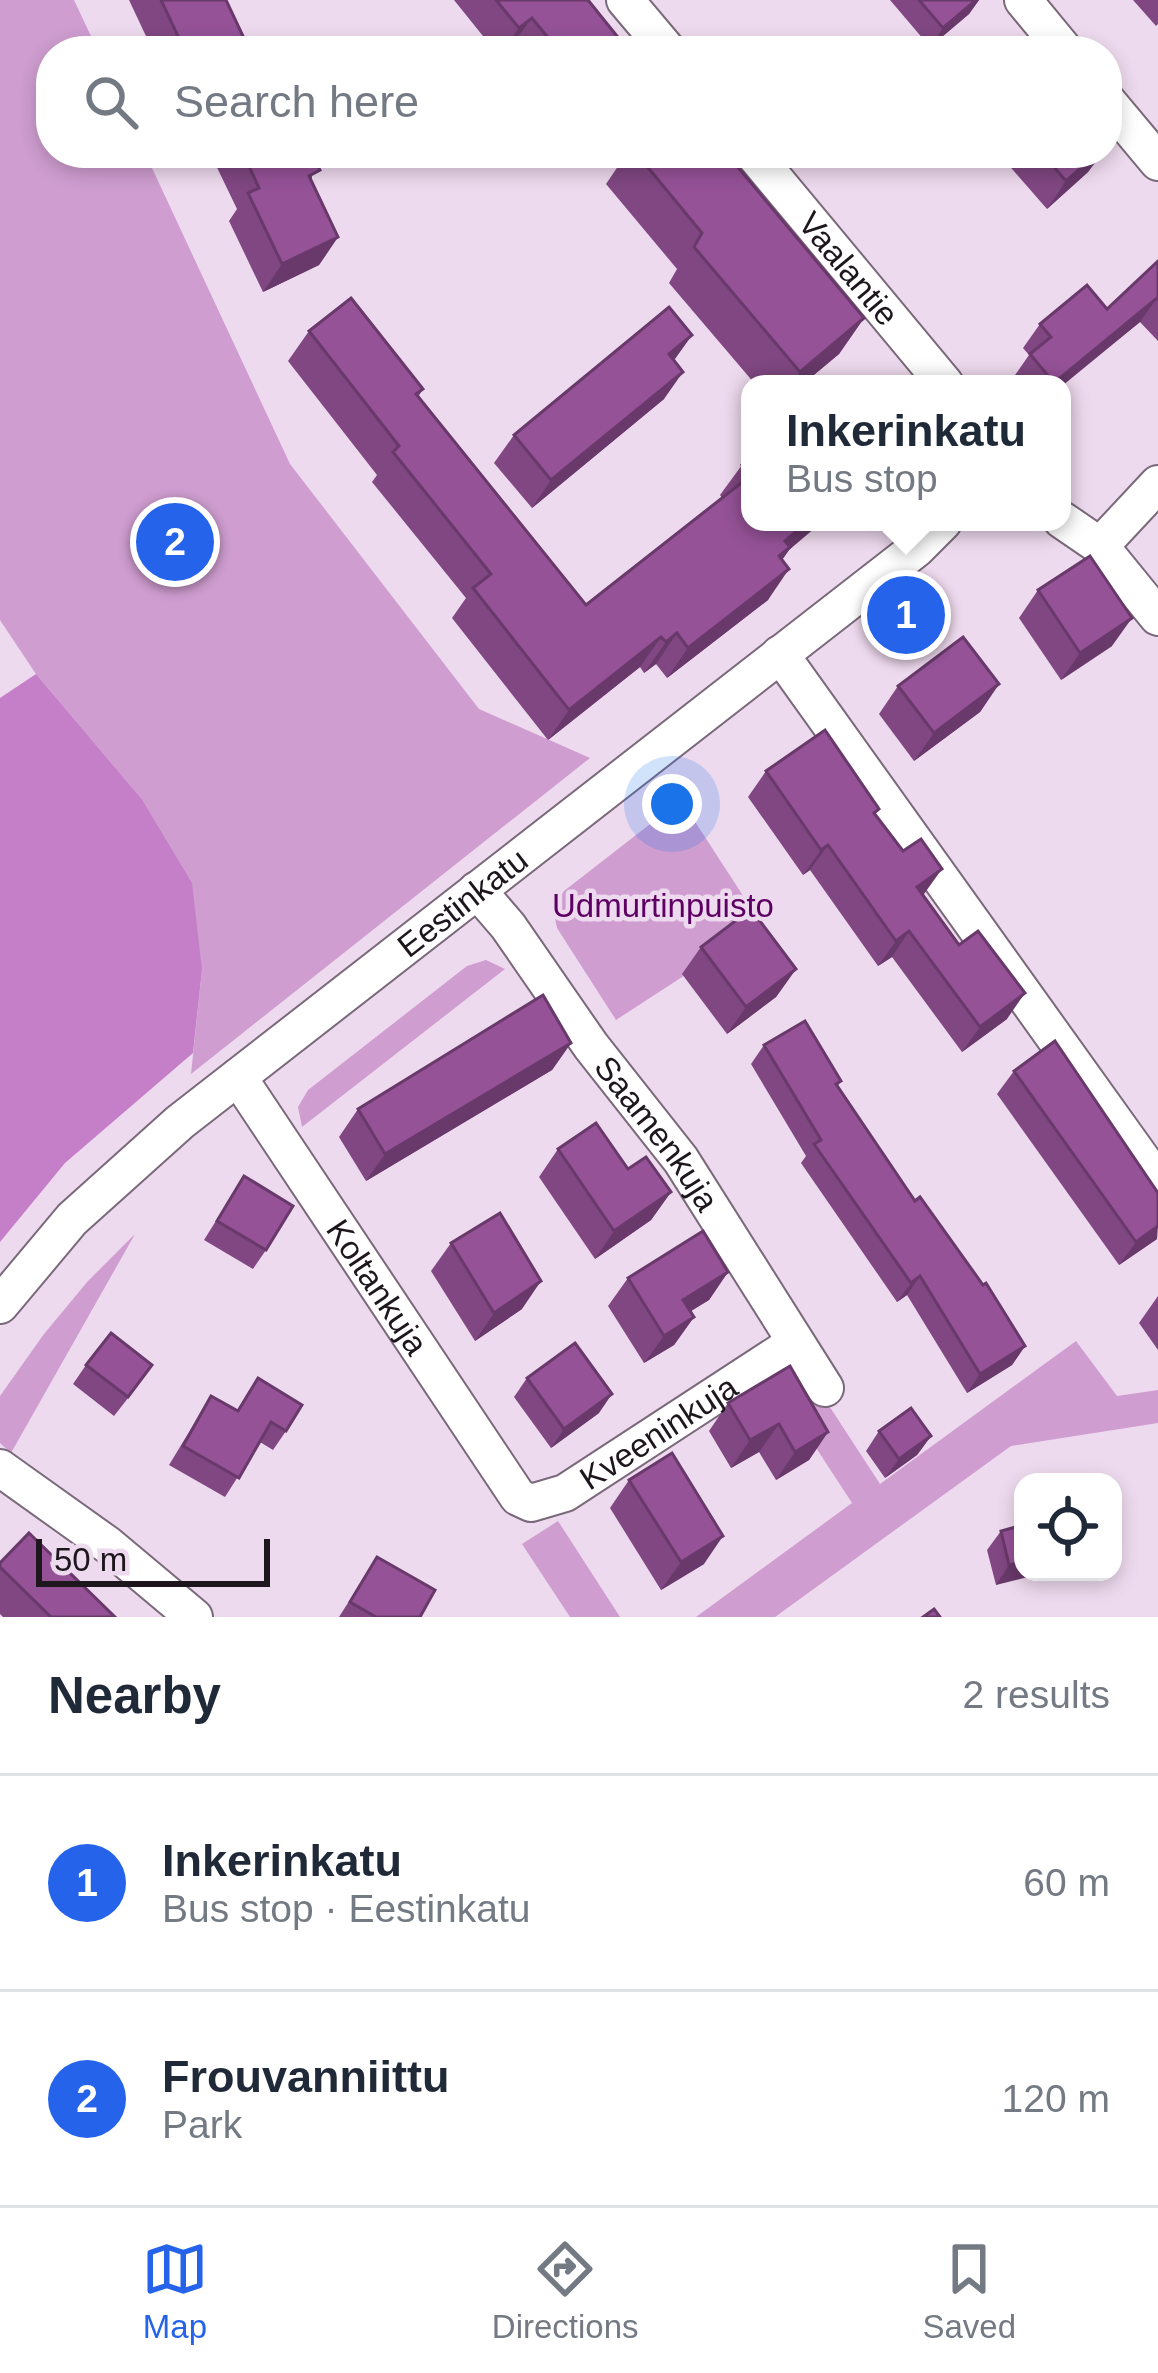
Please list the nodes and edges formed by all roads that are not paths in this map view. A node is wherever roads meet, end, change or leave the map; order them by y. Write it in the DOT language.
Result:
graph roads {
  1 [pos="625,0"];
  2 [pos="1023,0"];
  3 [pos="655,36"];
  4 [pos="1053,36"];
  5 [pos="1122,119"];
  6 [pos="1158,162"];
  7 [pos="765,168"];
  8 [pos="938,375"];
  9 [pos="1158,484"];
  10 [pos="1071,526"];
  11 [pos="934,531"];
  12 [pos="1100,546"];
  13 [pos="1158,617"];
  14 [pos="780,654"];
  15 [pos="477,890"];
  16 [pos="238,1077"];
  17 [pos="1158,1182"];
  18 [pos="0,1305"];
  19 [pos="795,1342"];
  20 [pos="825,1388"];
  21 [pos="0,1468"];
  22 [pos="518,1497"];
  23 [pos="194,1617"];
  1 -- 3 [label="street"];
  2 -- 4 [label="street"];
  5 -- 6 [label="street"];
  7 -- 8 [label="street, Vaalantie"];
  9 -- 12 [label="street"];
  10 -- 12 [label="street"];
  11 -- 14 [label="street, Eestinkatu"];
  12 -- 13 [label="street"];
  14 -- 15 [label="street, Eestinkatu"];
  14 -- 17 [label="street"];
  15 -- 16 [label="street, Eestinkatu"];
  15 -- 19 [label="street, Saamenkuja"];
  16 -- 18 [label="street, Eestinkatu"];
  16 -- 22 [label="street, Koltankuja"];
  19 -- 20 [label="street, Saamenkuja"];
  19 -- 22 [label="street, Kveeninkuja"];
  21 -- 23 [label="street"];
}
